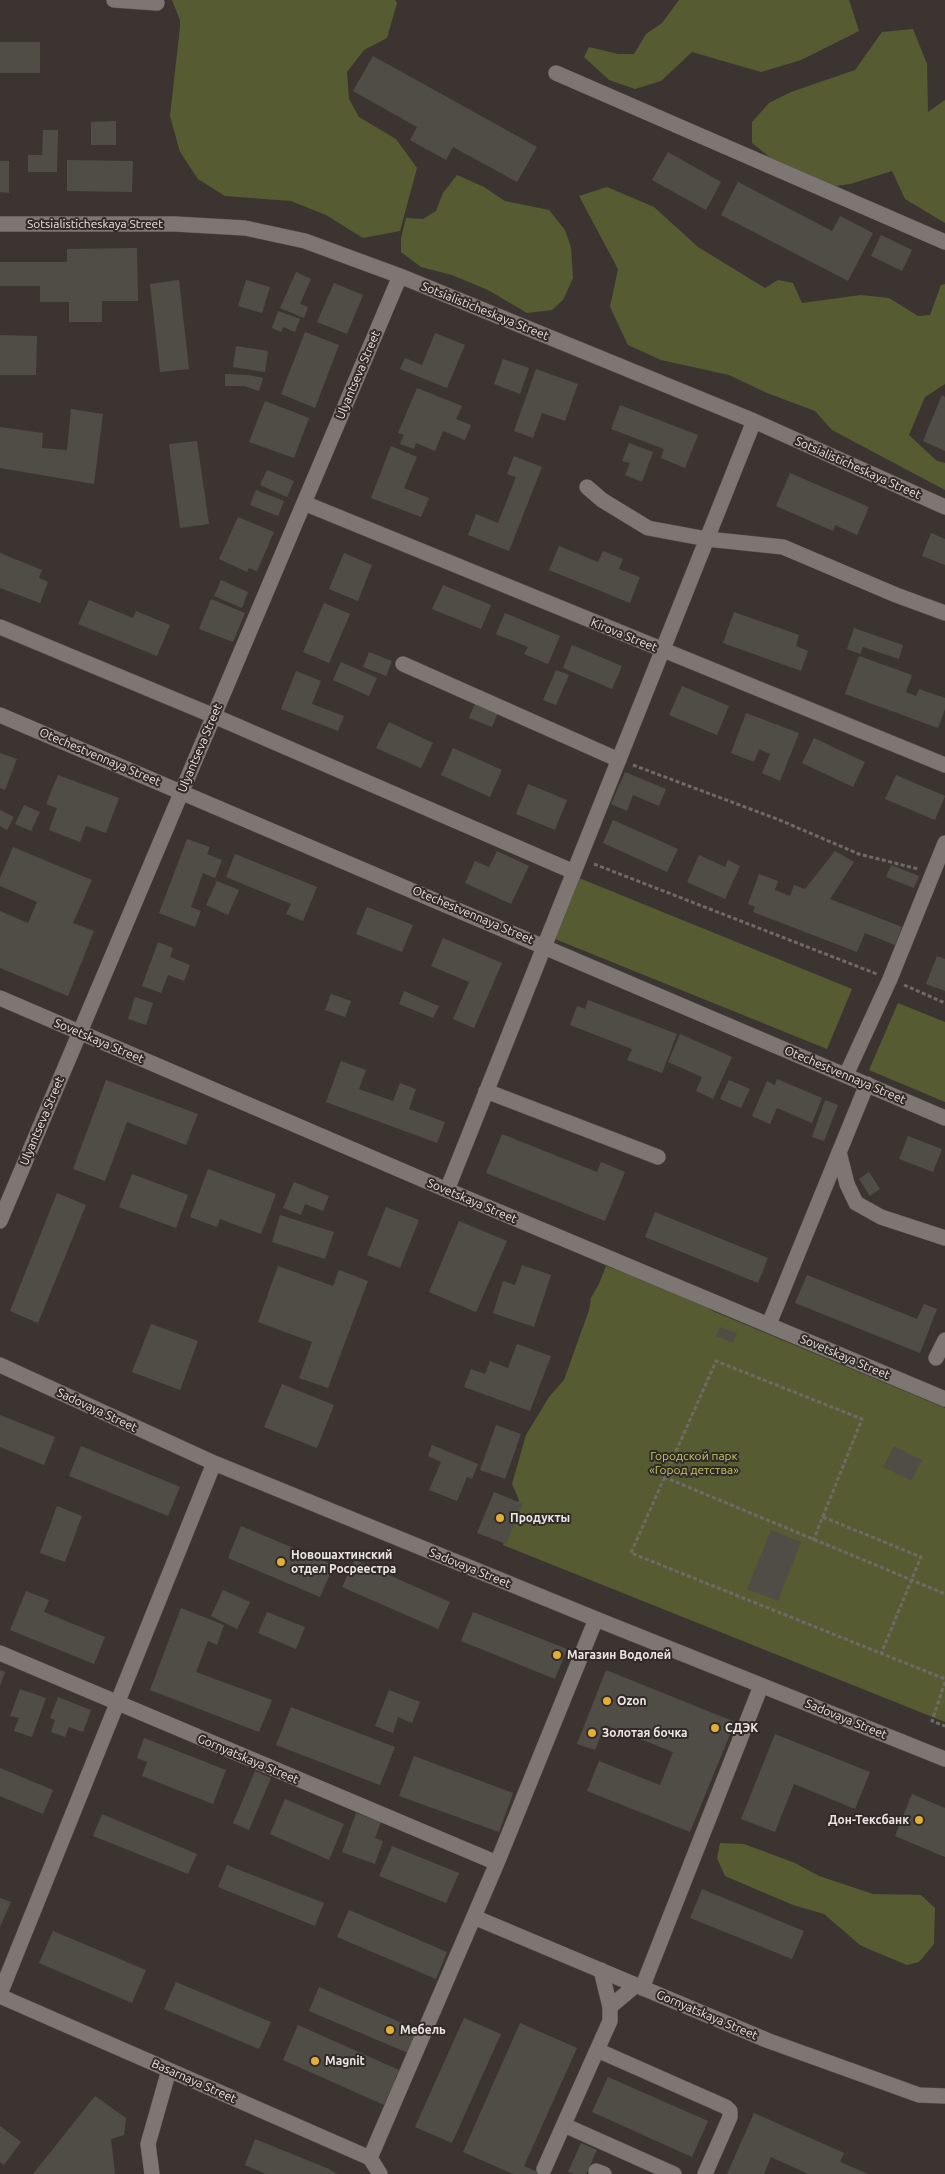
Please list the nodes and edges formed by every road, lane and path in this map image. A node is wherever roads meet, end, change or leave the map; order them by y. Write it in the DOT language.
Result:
graph roads {
  1 [pos="114,0"];
  2 [pos="157,3"];
  3 [pos="556,73"];
  4 [pos="0,224"];
  5 [pos="945,242"];
  6 [pos="400,276"];
  7 [pos="754,421"];
  8 [pos="588,486"];
  9 [pos="304,503"];
  10 [pos="945,507"];
  11 [pos="707,539"];
  12 [pos="945,613"];
  13 [pos="0,627"];
  14 [pos="662,651"];
  15 [pos="403,664"];
  16 [pos="0,715"];
  17 [pos="214,716"];
  18 [pos="619,760"];
  19 [pos="945,765"];
  20 [pos="182,791"];
  21 [pos="945,843"];
  22 [pos="576,865"];
  23 [pos="939,875"];
  24 [pos="544,946"];
  25 [pos="890,979"];
  26 [pos="0,998"];
  27 [pos="945,1003"];
  28 [pos="80,1032"];
  29 [pos="846,1075"];
  30 [pos="867,1084"];
  31 [pos="486,1091"];
  32 [pos="945,1118"];
  33 [pos="839,1152"];
  34 [pos="658,1157"];
  35 [pos="447,1190"];
  36 [pos="0,1221"];
  37 [pos="945,1238"];
  38 [pos="769,1324"];
  39 [pos="945,1340"];
  40 [pos="936,1358"];
  41 [pos="0,1365"];
  42 [pos="945,1399"];
  43 [pos="214,1463"];
  44 [pos="664,1477"];
  45 [pos="823,1517"];
  46 [pos="813,1540"];
  47 [pos="912,1581"];
  48 [pos="945,1594"];
  49 [pos="596,1620"];
  50 [pos="0,1653"];
  51 [pos="881,1654"];
  52 [pos="945,1680"];
  53 [pos="761,1686"];
  54 [pos="117,1704"];
  55 [pos="945,1726"];
  56 [pos="945,1759"];
  57 [pos="497,1864"];
  58 [pos="474,1916"];
  59 [pos="601,1970"];
  60 [pos="639,1986"];
  61 [pos="0,1995"];
  62 [pos="610,2007"];
  63 [pos="597,2050"];
  64 [pos="169,2070"];
  65 [pos="945,2096"];
  66 [pos="564,2125"];
  67 [pos="370,2158"];
  68 [pos="544,2169"];
  69 [pos="655,2170"];
  70 [pos="152,2174"];
  71 [pos="380,2174"];
  72 [pos="674,2174"];
  73 [pos="705,2174"];
  1 -- 2 [label="street"];
  3 -- 5 [label="street"];
  4 -- 6 [label="street, Sotsialisticheskaya Street"];
  6 -- 7 [label="street, Sotsialisticheskaya Street"];
  6 -- 9 [label="street, Ulyantseva Street"];
  7 -- 10 [label="street, Sotsialisticheskaya Street"];
  7 -- 11 [label="street"];
  8 -- 11 [label="street"];
  9 -- 14 [label="street, Kirova Street"];
  9 -- 17 [label="street, Ulyantseva Street"];
  11 -- 12 [label="street"];
  11 -- 14 [label="street"];
  13 -- 17 [label="street"];
  14 -- 18 [label="street"];
  14 -- 19 [label="street, Kirova Street"];
  15 -- 18 [label="street"];
  16 -- 20 [label="street, Otechestvennaya Street"];
  17 -- 20 [label="street, Ulyantseva Street"];
  17 -- 22 [label="street"];
  18 -- 22 [label="street"];
  18 -- 23 [label="path"];
  20 -- 24 [label="street, Otechestvennaya Street"];
  20 -- 28 [label="street, Ulyantseva Street"];
  21 -- 23 [label="street"];
  22 -- 24 [label="street"];
  22 -- 25 [label="path"];
  23 -- 25 [label="street"];
  24 -- 29 [label="street, Otechestvennaya Street"];
  24 -- 31 [label="street"];
  25 -- 27 [label="path"];
  25 -- 29 [label="street"];
  26 -- 28 [label="street, Sovetskaya Street"];
  28 -- 35 [label="street, Sovetskaya Street"];
  28 -- 36 [label="street, Ulyantseva Street"];
  29 -- 30 [label="street, Otechestvennaya Street"];
  30 -- 32 [label="street, Otechestvennaya Street"];
  30 -- 33 [label="street"];
  31 -- 34 [label="street"];
  31 -- 35 [label="street"];
  33 -- 37 [label="street"];
  33 -- 38 [label="street"];
  35 -- 38 [label="street, Sovetskaya Street"];
  38 -- 42 [label="street, Sovetskaya Street"];
  39 -- 40 [label="street"];
  41 -- 43 [label="street, Sadovaya Street"];
  43 -- 49 [label="street, Sadovaya Street"];
  43 -- 54 [label="street"];
  44 -- 45 [label="path"];
  44 -- 46 [label="path"];
  44 -- 51 [label="path"];
  45 -- 46 [label="path"];
  45 -- 47 [label="path"];
  46 -- 47 [label="path"];
  47 -- 48 [label="path"];
  47 -- 51 [label="path"];
  49 -- 53 [label="street, Sadovaya Street"];
  49 -- 57 [label="street"];
  50 -- 54 [label="street, Gornyatskaya Street"];
  51 -- 52 [label="path"];
  52 -- 55 [label="path"];
  53 -- 56 [label="street, Sadovaya Street"];
  53 -- 60 [label="street"];
  54 -- 57 [label="street, Gornyatskaya Street"];
  54 -- 61 [label="street"];
  57 -- 58 [label="street"];
  58 -- 59 [label="street, Gornyatskaya Street"];
  58 -- 67 [label="street"];
  59 -- 60 [label="street, Gornyatskaya Street"];
  59 -- 62 [label="street"];
  60 -- 62 [label="street"];
  60 -- 65 [label="street, Gornyatskaya Street"];
  61 -- 64 [label="street, Basarnaya Street"];
  62 -- 63 [label="street"];
  63 -- 66 [label="street"];
  63 -- 73 [label="street"];
  64 -- 67 [label="street, Basarnaya Street"];
  64 -- 70 [label="street"];
  66 -- 68 [label="street"];
  66 -- 69 [label="street"];
  67 -- 71 [label="street"];
  69 -- 72 [label="street"];
}
